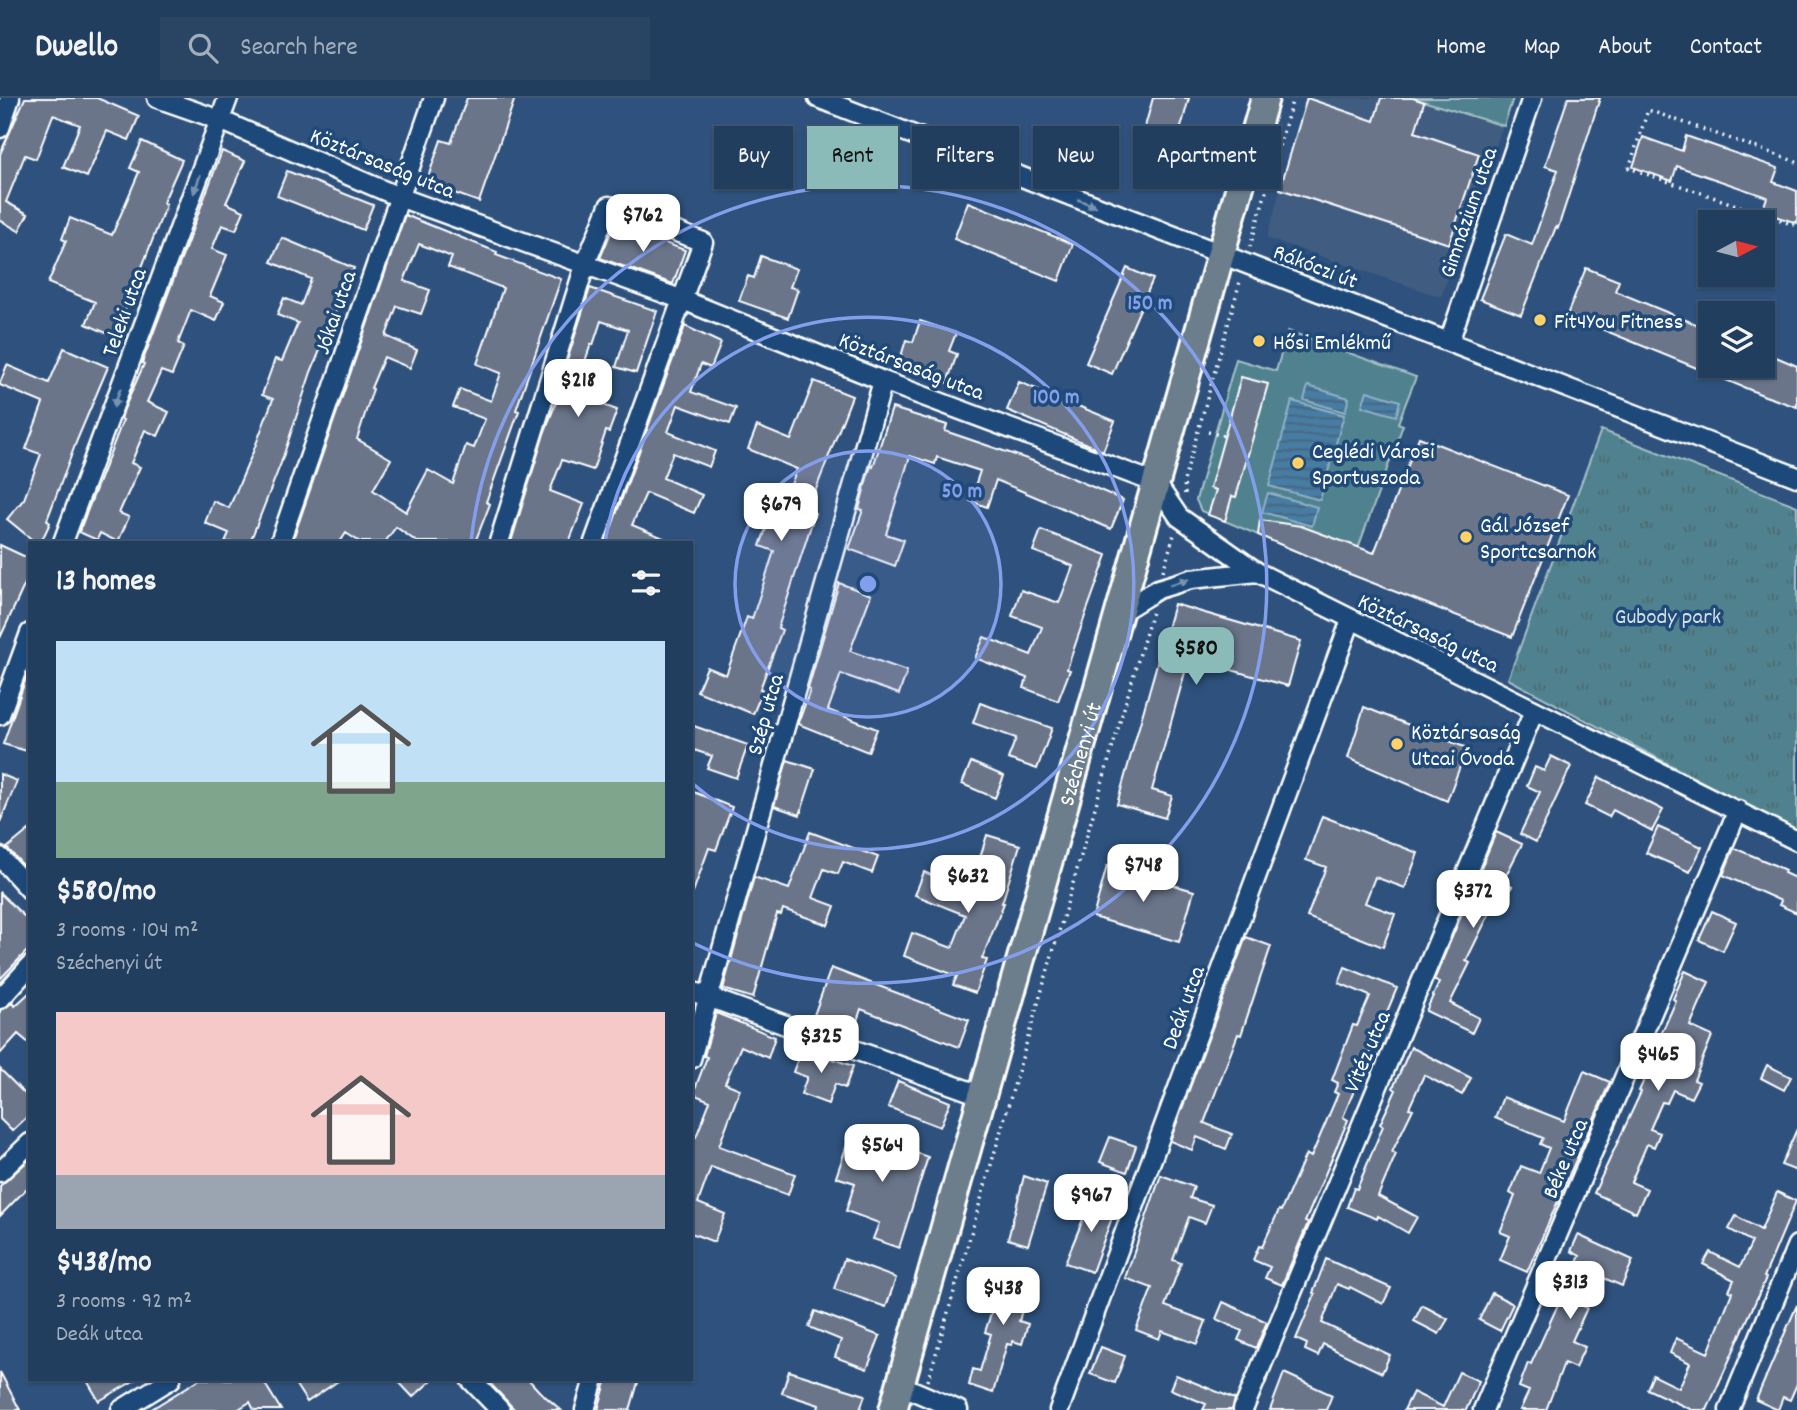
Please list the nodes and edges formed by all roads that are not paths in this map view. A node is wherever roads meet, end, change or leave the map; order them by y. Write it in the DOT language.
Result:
graph roads {
  1 [pos="10,98"];
  2 [pos="157,98"];
  3 [pos="228,98"];
  4 [pos="434,98"];
  5 [pos="818,98"];
  6 [pos="1265,98"];
  7 [pos="1532,98"];
  8 [pos="220,120"];
  9 [pos="0,128"];
  10 [pos="399,197"];
  11 [pos="1233,259"];
  12 [pos="585,264"];
  13 [pos="683,300"];
  14 [pos="1449,342"];
  15 [pos="883,381"];
  16 [pos="1797,477"];
  17 [pos="1156,483"];
  18 [pos="63,541"];
  19 [pos="279,541"];
  20 [pos="499,541"];
  21 [pos="594,541"];
  22 [pos="1257,572"];
  23 [pos="1119,613"];
  24 [pos="1351,620"];
  25 [pos="28,638"];
  26 [pos="1534,710"];
  27 [pos="0,715"];
  28 [pos="1738,810"];
  29 [pos="1797,841"];
  30 [pos="0,857"];
  31 [pos="28,888"];
  32 [pos="28,968"];
  33 [pos="693,992"];
  34 [pos="710,997"];
  35 [pos="0,999"];
  36 [pos="693,1052"];
  37 [pos="983,1096"];
  38 [pos="28,1145"];
  39 [pos="0,1172"];
  40 [pos="1797,1245"];
  41 [pos="168,1381"];
  42 [pos="472,1381"];
  43 [pos="593,1381"];
  44 [pos="906,1396"];
  45 [pos="121,1410"];
  46 [pos="500,1410"];
  47 [pos="585,1410"];
  48 [pos="958,1410"];
  49 [pos="1059,1410"];
  50 [pos="1243,1410"];
  51 [pos="1483,1410"];
  52 [pos="1728,1410"];
  1 -- 9 [label="street"];
  2 -- 8 [label="street, Köztársaság utca"];
  3 -- 8 [label="street, Teleki utca"];
  4 -- 10 [label="street, Jókai utca"];
  5 -- 11 [label="street, Rákóczi út, one-way"];
  6 -- 11 [label="main road, Széchenyi út"];
  7 -- 14 [label="street, Gimnázium utca"];
  8 -- 10 [label="street, Köztársaság utca"];
  8 -- 18 [label="street, Teleki utca, one-way"];
  10 -- 12 [label="street, Köztársaság utca"];
  10 -- 19 [label="street, Jókai utca"];
  11 -- 14 [label="street, Rákóczi út"];
  11 -- 17 [label="main road, Széchenyi út"];
  12 -- 13 [label="street, Köztársaság utca"];
  12 -- 13 [label="street"];
  12 -- 20 [label="street"];
  13 -- 15 [label="street, Köztársaság utca"];
  13 -- 21 [label="street"];
  14 -- 16 [label="street, Rákóczi út"];
  15 -- 17 [label="street, Köztársaság utca"];
  15 -- 34 [label="street, Szép utca"];
  17 -- 22 [label="street, Köztársaság utca"];
  17 -- 23 [label="main road, Széchenyi út"];
  23 -- 22 [label="street, one-way"];
  22 -- 24 [label="street, Köztársaság utca"];
  23 -- 37 [label="main road, Széchenyi út"];
  24 -- 26 [label="street, Köztársaság utca"];
  24 -- 49 [label="street, Deák utca"];
  25 -- 27 [label="street"];
  26 -- 28 [label="street, Köztársaság utca"];
  26 -- 50 [label="street, Vitéz utca"];
  28 -- 29 [label="street, Köztársaság utca"];
  28 -- 51 [label="street, Béke utca"];
  30 -- 31 [label="street"];
  32 -- 35 [label="street"];
  33 -- 34 [label="street"];
  34 -- 36 [label="street, Szép utca"];
  34 -- 37 [label="street"];
  37 -- 44 [label="main road, Széchenyi út"];
  38 -- 39 [label="street"];
  40 -- 52 [label="street"];
  41 -- 45 [label="street"];
  42 -- 46 [label="street"];
  43 -- 47 [label="street"];
  44 -- 48 [label="street"];
}
